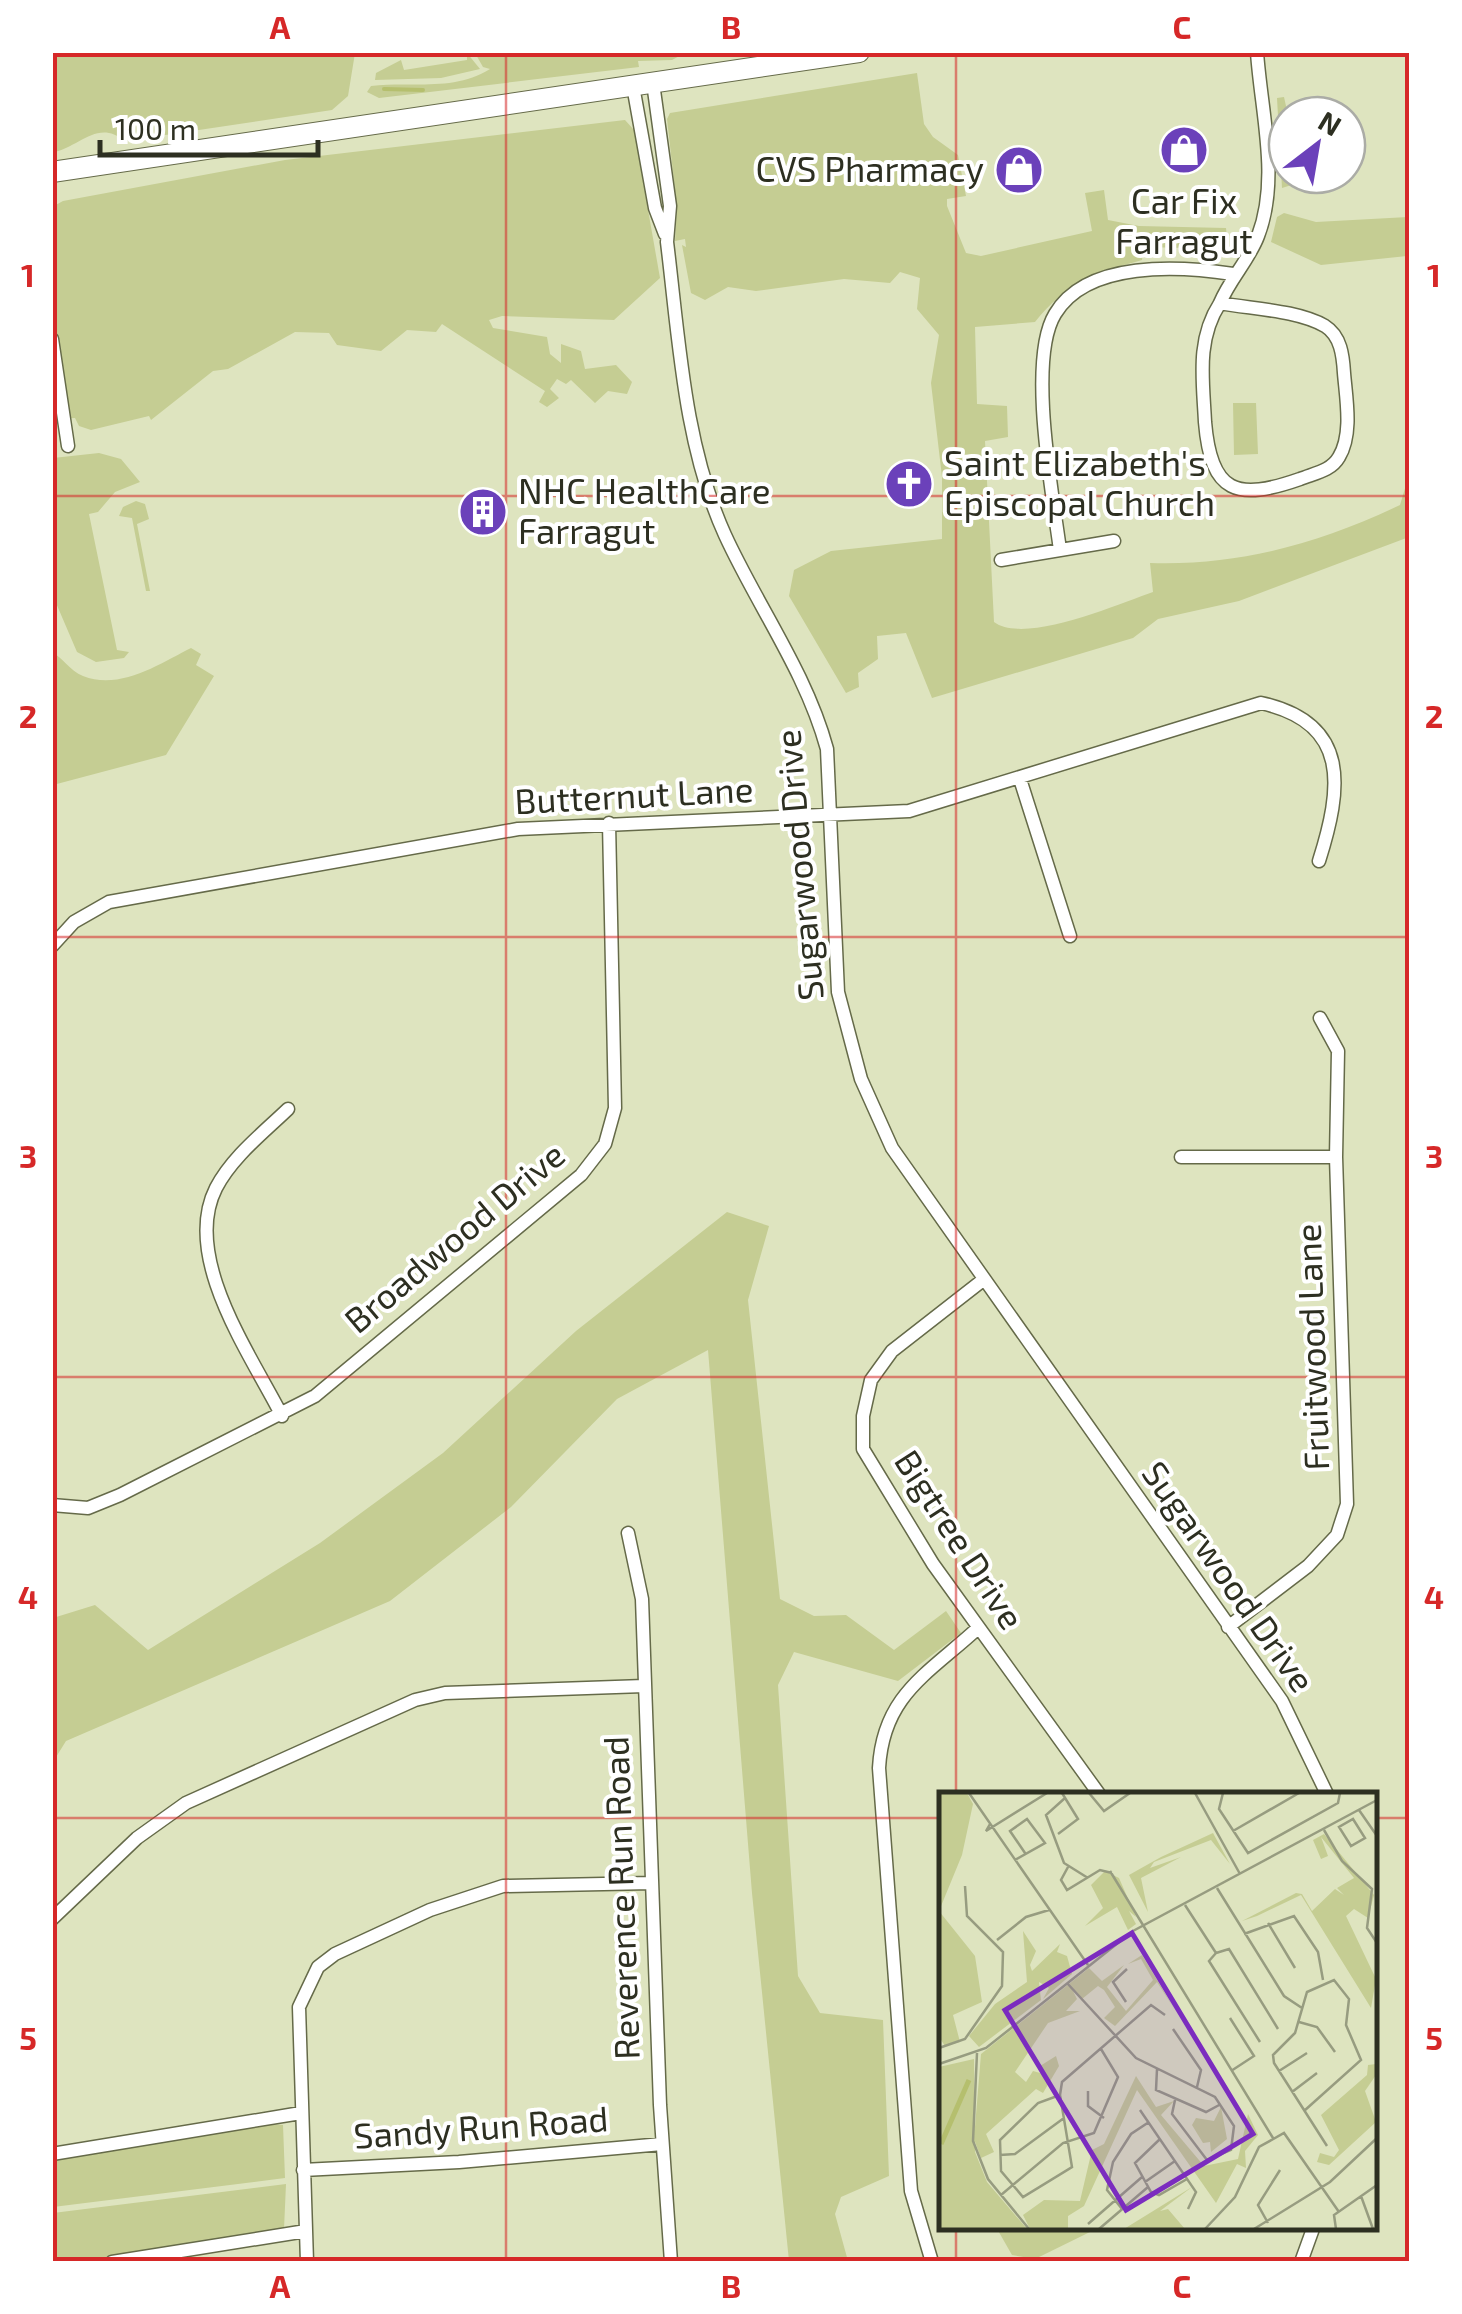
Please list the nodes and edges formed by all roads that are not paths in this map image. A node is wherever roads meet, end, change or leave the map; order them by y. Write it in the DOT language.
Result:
graph roads {
  1 [pos="859,52"];
  2 [pos="1257,52"];
  3 [pos="643,84"];
  4 [pos="52,172"];
  5 [pos="667,184"];
  6 [pos="651,187"];
  7 [pos="666,236"];
  8 [pos="1233,274"];
  9 [pos="1220,303"];
  10 [pos="52,339"];
  11 [pos="68,446"];
  12 [pos="1114,541"];
  13 [pos="1060,550"];
  14 [pos="1000,560"];
  15 [pos="1020,779"];
  16 [pos="831,818"];
  17 [pos="609,824"];
  18 [pos="1319,860"];
  19 [pos="1070,936"];
  20 [pos="52,946"];
  21 [pos="1320,1018"];
  22 [pos="288,1109"];
  23 [pos="1336,1157"];
  24 [pos="1181,1158"];
  25 [pos="982,1280"];
  26 [pos="282,1416"];
  27 [pos="52,1505"];
  28 [pos="628,1533"];
  29 [pos="1228,1627"];
  30 [pos="978,1628"];
  31 [pos="644,1686"];
  32 [pos="1098,1792"];
  33 [pos="1325,1792"];
  34 [pos="651,1883"];
  35 [pos="52,1919"];
  36 [pos="301,2113"];
  37 [pos="662,2144"];
  38 [pos="52,2154"];
  39 [pos="304,2170"];
  40 [pos="1313,2229"];
  41 [pos="306,2231"];
  42 [pos="112,2262"];
  43 [pos="307,2262"];
  44 [pos="670,2262"];
  45 [pos="932,2262"];
  46 [pos="1301,2262"];
  1 -- 3 [label="main road"];
  2 -- 8 [label="street"];
  3 -- 4 [label="main road"];
  3 -- 5 [label="street, Sugarwood Drive"];
  3 -- 6 [label="street, Sugarwood Drive"];
  5 -- 6 [label="street"];
  5 -- 7 [label="street, Sugarwood Drive"];
  6 -- 7 [label="street, Sugarwood Drive"];
  7 -- 16 [label="street, Sugarwood Drive"];
  8 -- 9 [label="street"];
  8 -- 13 [label="street"];
  9 -- 9 [label="street"];
  10 -- 11 [label="street"];
  12 -- 13 [label="street"];
  13 -- 14 [label="street"];
  15 -- 16 [label="street, Butternut Lane"];
  15 -- 18 [label="street, Butternut Lane"];
  15 -- 19 [label="street"];
  16 -- 17 [label="street, Butternut Lane"];
  16 -- 25 [label="street, Sugarwood Drive"];
  17 -- 20 [label="street, Butternut Lane"];
  17 -- 26 [label="street, Broadwood Drive"];
  21 -- 23 [label="street, Fruitwood Lane"];
  22 -- 26 [label="street"];
  23 -- 24 [label="street"];
  23 -- 29 [label="street, Fruitwood Lane"];
  25 -- 29 [label="street, Sugarwood Drive"];
  25 -- 30 [label="street, Bigtree Drive"];
  26 -- 27 [label="street, Broadwood Drive"];
  28 -- 31 [label="street, Reverence Run Road"];
  29 -- 33 [label="street, Sugarwood Drive"];
  30 -- 32 [label="street, Bigtree Drive"];
  30 -- 45 [label="street"];
  31 -- 34 [label="street, Reverence Run Road"];
  31 -- 35 [label="street"];
  34 -- 36 [label="street"];
  34 -- 37 [label="street, Reverence Run Road"];
  36 -- 38 [label="street"];
  36 -- 39 [label="street"];
  37 -- 39 [label="street, Sandy Run Road"];
  37 -- 44 [label="street, Reverence Run Road"];
  39 -- 41 [label="street"];
  40 -- 46 [label="street"];
  41 -- 42 [label="street"];
  41 -- 43 [label="street"];
}
